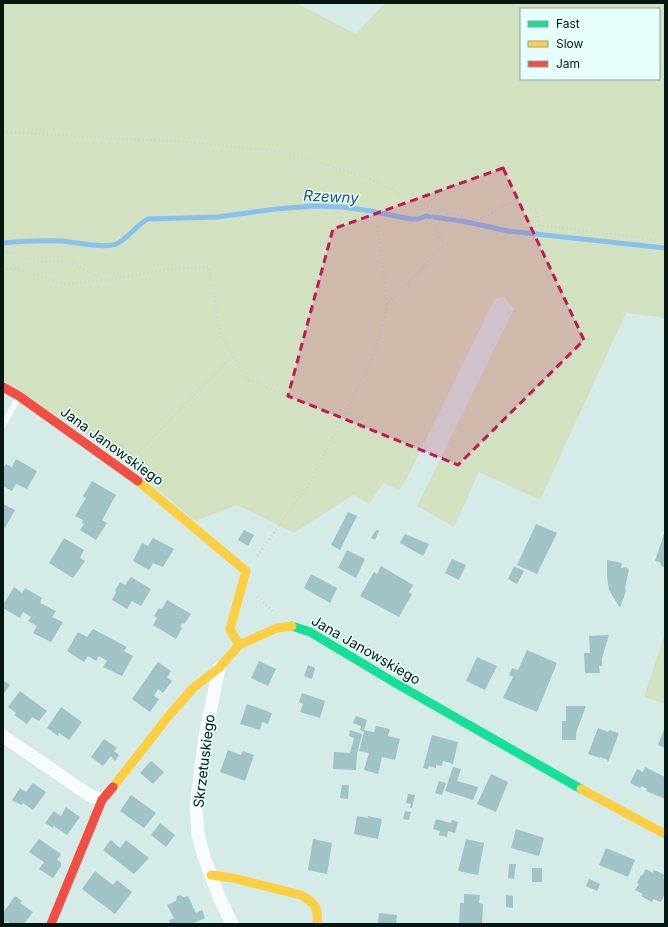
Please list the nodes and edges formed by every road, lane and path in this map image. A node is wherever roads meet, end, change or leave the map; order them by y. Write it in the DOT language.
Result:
graph roads {
  1 [pos="3,132"];
  2 [pos="426,206"];
  3 [pos="378,227"];
  4 [pos="665,241"];
  5 [pos="3,250"];
  6 [pos="3,270"];
  7 [pos="106,280"];
  8 [pos="387,305"];
  9 [pos="233,355"];
  10 [pos="3,388"];
  11 [pos="18,396"];
  12 [pos="342,417"];
  13 [pos="3,426"];
  14 [pos="122,469"];
  15 [pos="246,571"];
  16 [pos="243,585"];
  17 [pos="293,626"];
  18 [pos="239,645"];
  19 [pos="218,668"];
  20 [pos="3,736"];
  21 [pos="102,800"];
  22 [pos="665,834"];
  23 [pos="211,875"];
  24 [pos="51,924"];
  25 [pos="232,924"];
  26 [pos="317,924"];
  1 -- 2 [label="path"];
  2 -- 4 [label="path"];
  2 -- 8 [label="path"];
  3 -- 8 [label="path"];
  5 -- 7 [label="path"];
  6 -- 7 [label="path"];
  7 -- 9 [label="path"];
  8 -- 12 [label="path"];
  9 -- 12 [label="path"];
  9 -- 14 [label="path"];
  10 -- 11 [label="street, Jana Janowskiego"];
  11 -- 13 [label="lane"];
  11 -- 14 [label="street, Jana Janowskiego"];
  12 -- 15 [label="path"];
  14 -- 15 [label="street, Jana Janowskiego"];
  15 -- 16 [label="street"];
  16 -- 17 [label="path"];
  16 -- 18 [label="street"];
  17 -- 18 [label="street, Jana Janowskiego"];
  17 -- 22 [label="street, Jana Janowskiego"];
  18 -- 19 [label="street"];
  19 -- 21 [label="street"];
  19 -- 23 [label="street, Skrzetuskiego"];
  20 -- 21 [label="street"];
  21 -- 24 [label="street"];
  23 -- 25 [label="street, Skrzetuskiego"];
  23 -- 26 [label="street"];
}
